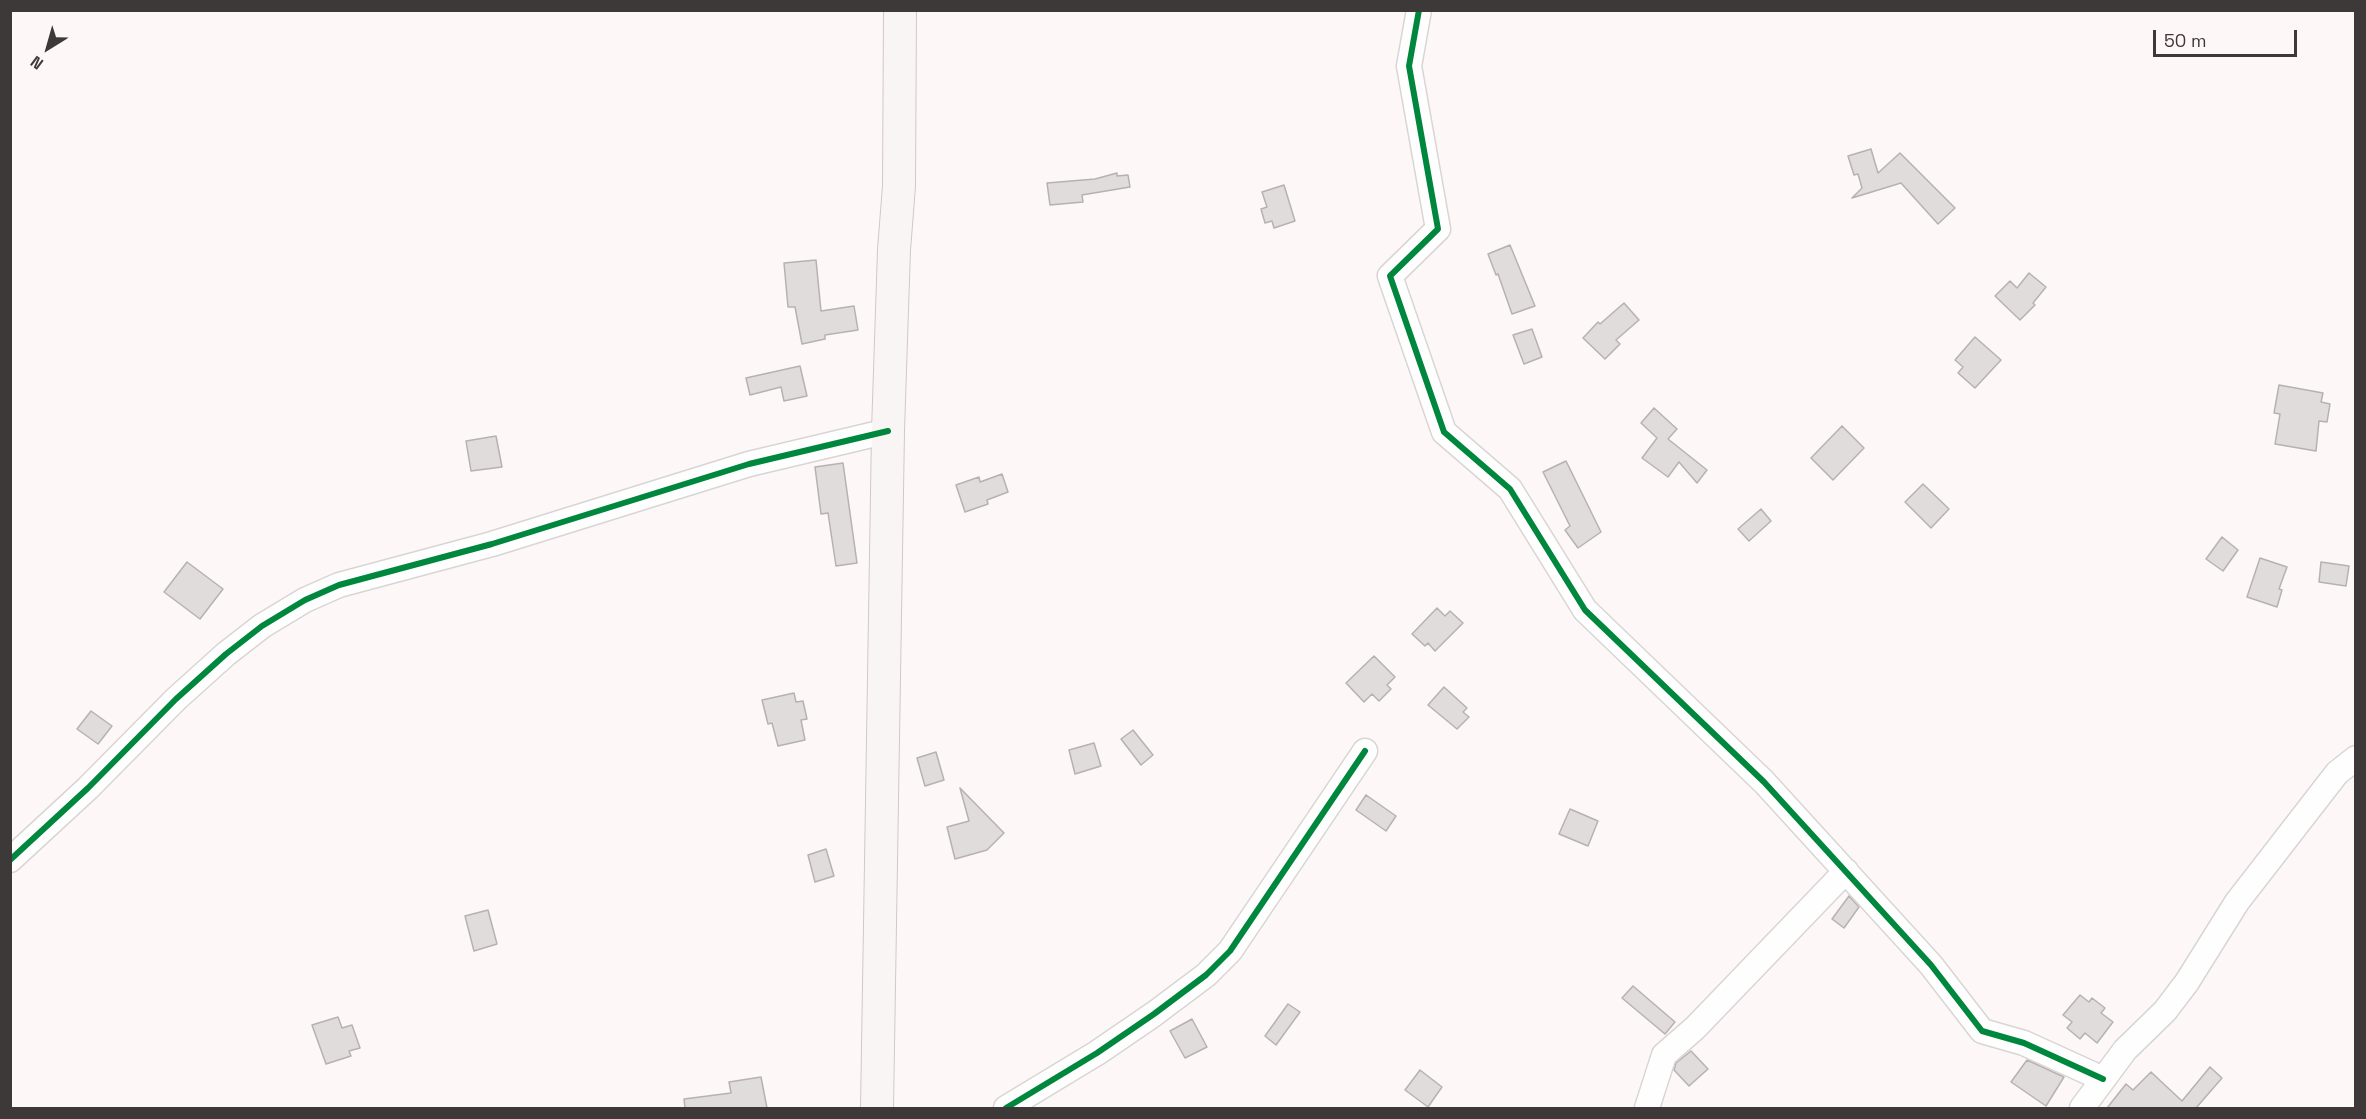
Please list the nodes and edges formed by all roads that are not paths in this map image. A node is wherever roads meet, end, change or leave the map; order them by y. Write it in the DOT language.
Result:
graph roads {
  1 [pos="900,10"];
  2 [pos="1419,10"];
  3 [pos="888,431"];
  4 [pos="1365,751"];
  5 [pos="2355,758"];
  6 [pos="10,860"];
  7 [pos="1846,871"];
  8 [pos="2103,1079"];
  9 [pos="877,1108"];
  10 [pos="1006,1108"];
  11 [pos="1647,1108"];
  12 [pos="2082,1108"];
  1 -- 3 [label="main road"];
  2 -- 7 [label="street"];
  3 -- 6 [label="street"];
  3 -- 9 [label="main road"];
  4 -- 10 [label="street"];
  5 -- 8 [label="street"];
  7 -- 8 [label="street"];
  7 -- 11 [label="street"];
  8 -- 12 [label="street"];
}
